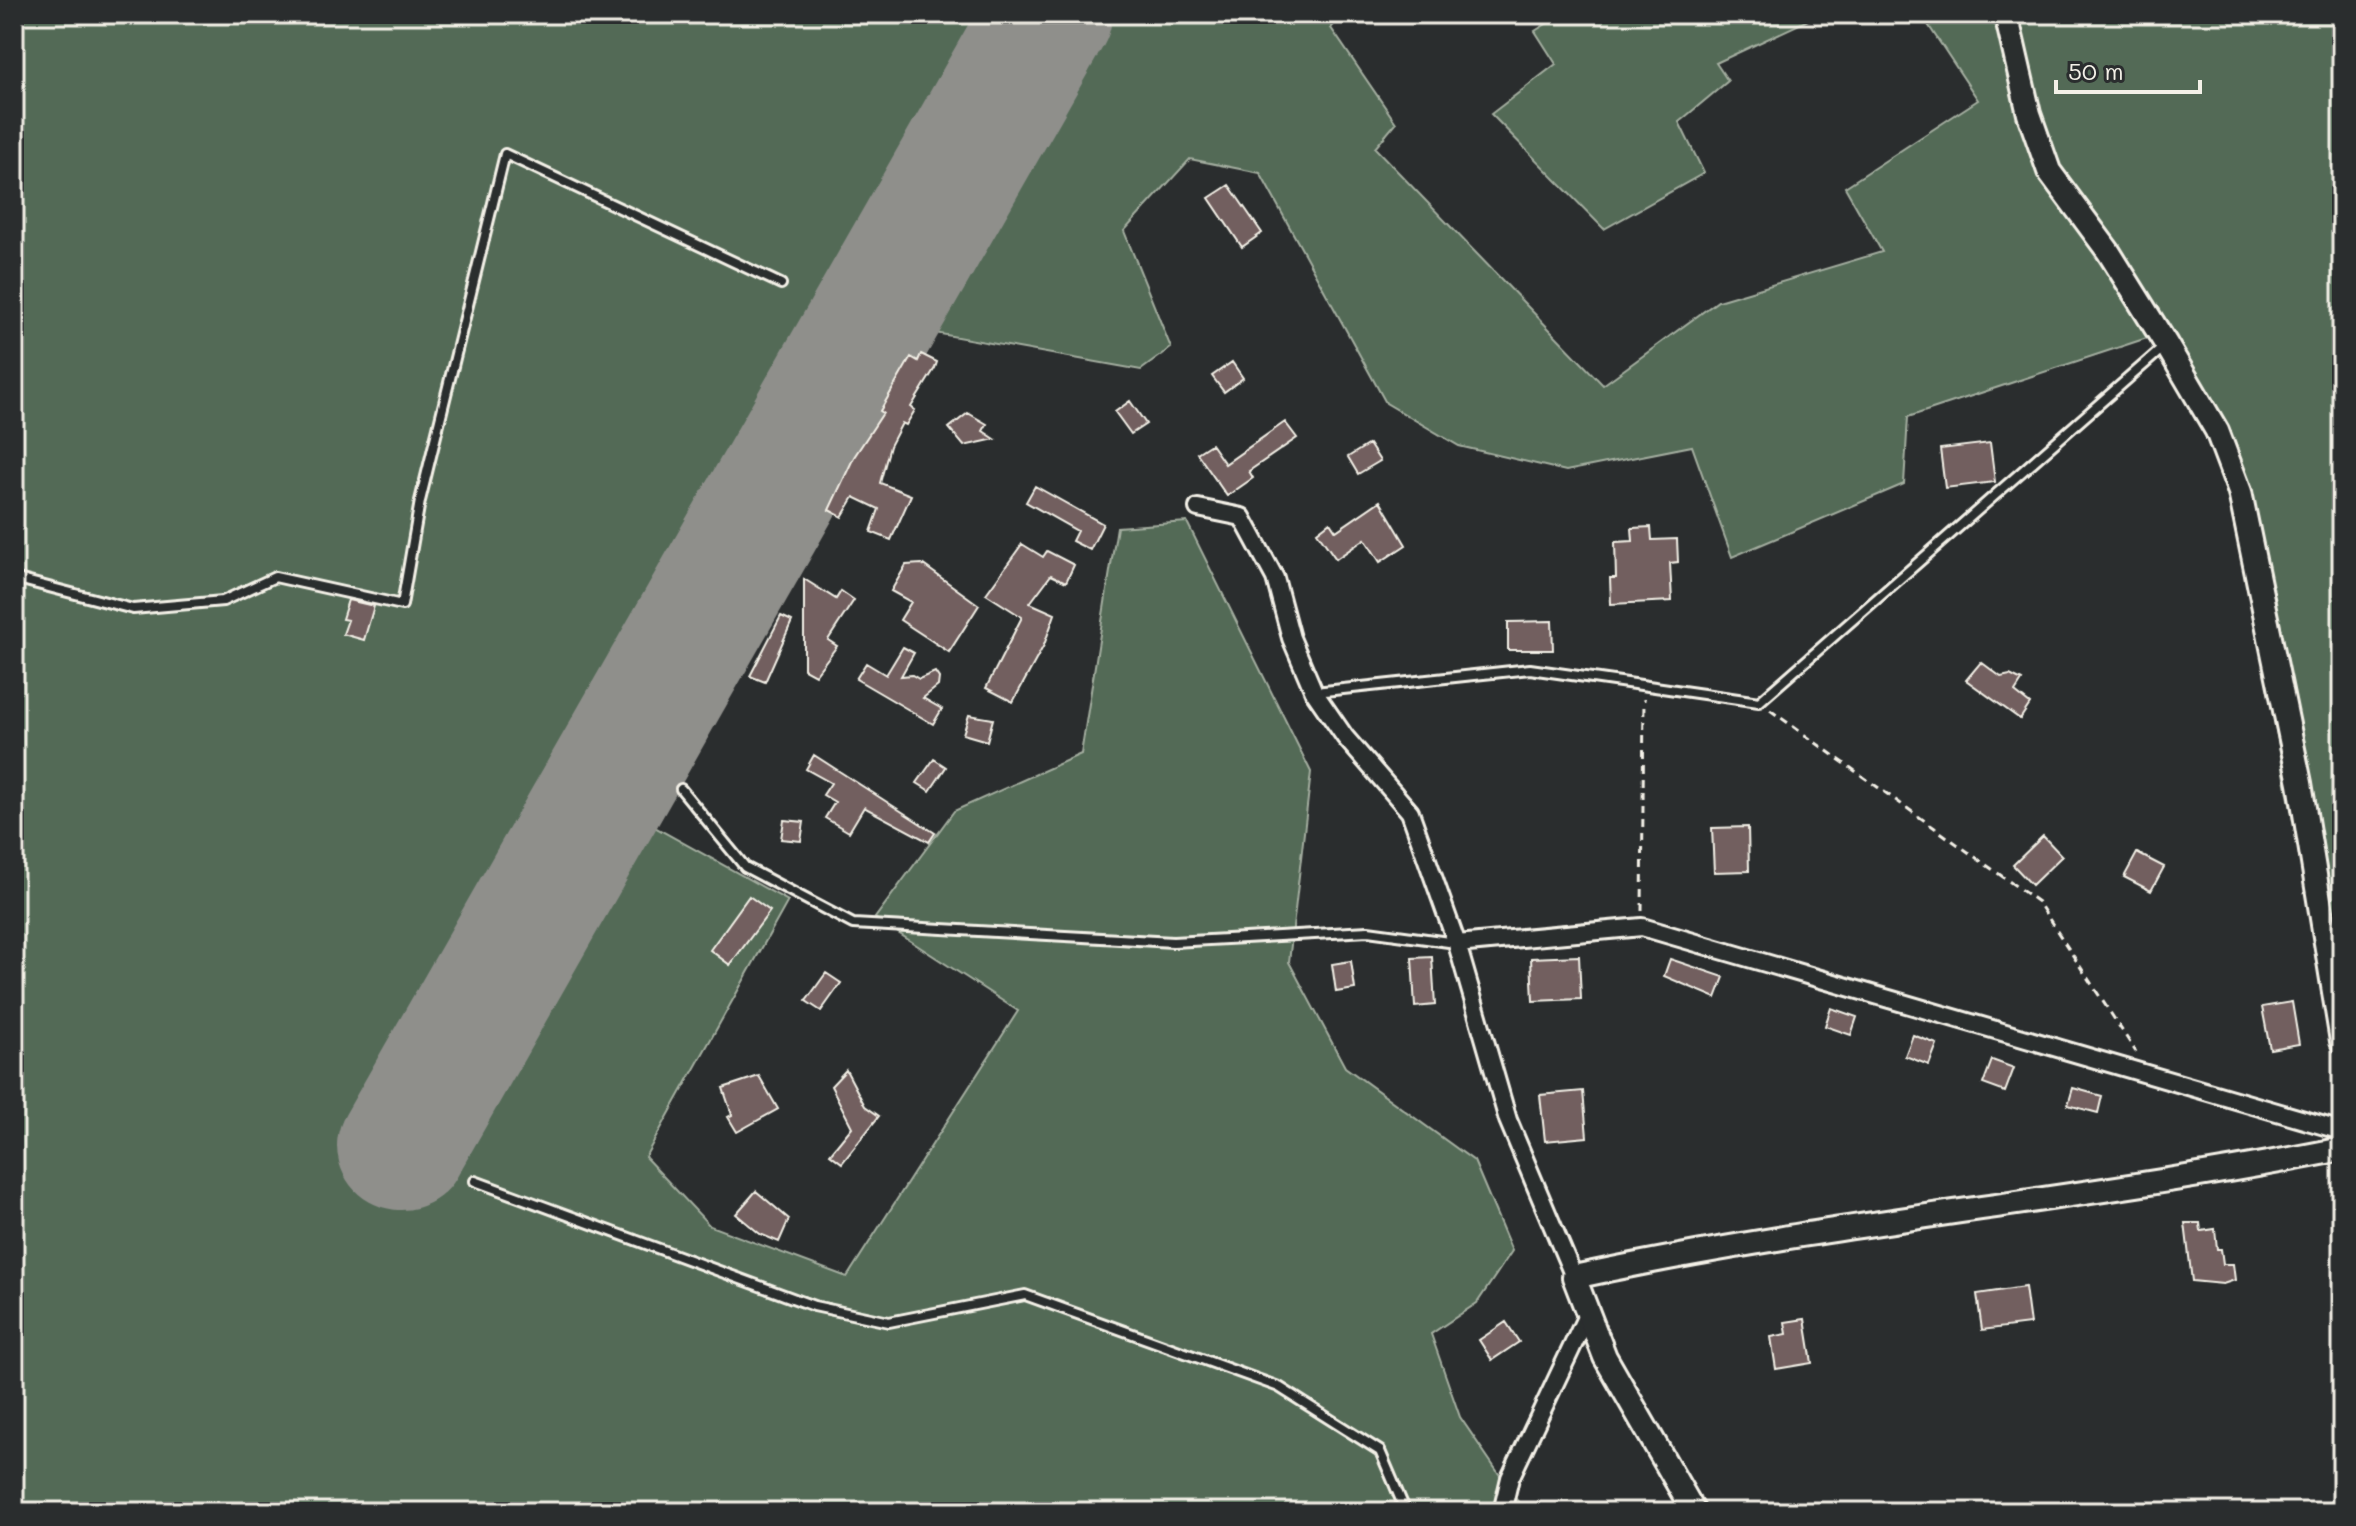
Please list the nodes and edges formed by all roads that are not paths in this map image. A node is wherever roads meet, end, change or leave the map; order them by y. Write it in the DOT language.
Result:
graph roads {
  1 [pos="2006,14"];
  2 [pos="781,284"];
  3 [pos="2166,344"];
  4 [pos="1198,508"];
  5 [pos="14,578"];
  6 [pos="1314,692"];
  7 [pos="681,789"];
  8 [pos="1457,944"];
  9 [pos="2342,1041"];
  10 [pos="2342,1131"];
  11 [pos="2342,1149"];
  12 [pos="475,1181"];
  13 [pos="1574,1277"];
  14 [pos="1589,1311"];
  15 [pos="1406,1512"];
  16 [pos="1502,1512"];
  17 [pos="1694,1512"];
  1 -- 3 [label="street"];
  2 -- 5 [label="lane"];
  3 -- 6 [label="lane"];
  3 -- 9 [label="street"];
  4 -- 6 [label="street"];
  6 -- 8 [label="street"];
  7 -- 8 [label="lane"];
  8 -- 10 [label="street"];
  8 -- 13 [label="street"];
  11 -- 13 [label="street"];
  12 -- 15 [label="lane"];
  13 -- 14 [label="street"];
  14 -- 16 [label="street"];
  14 -- 17 [label="street"];
}
